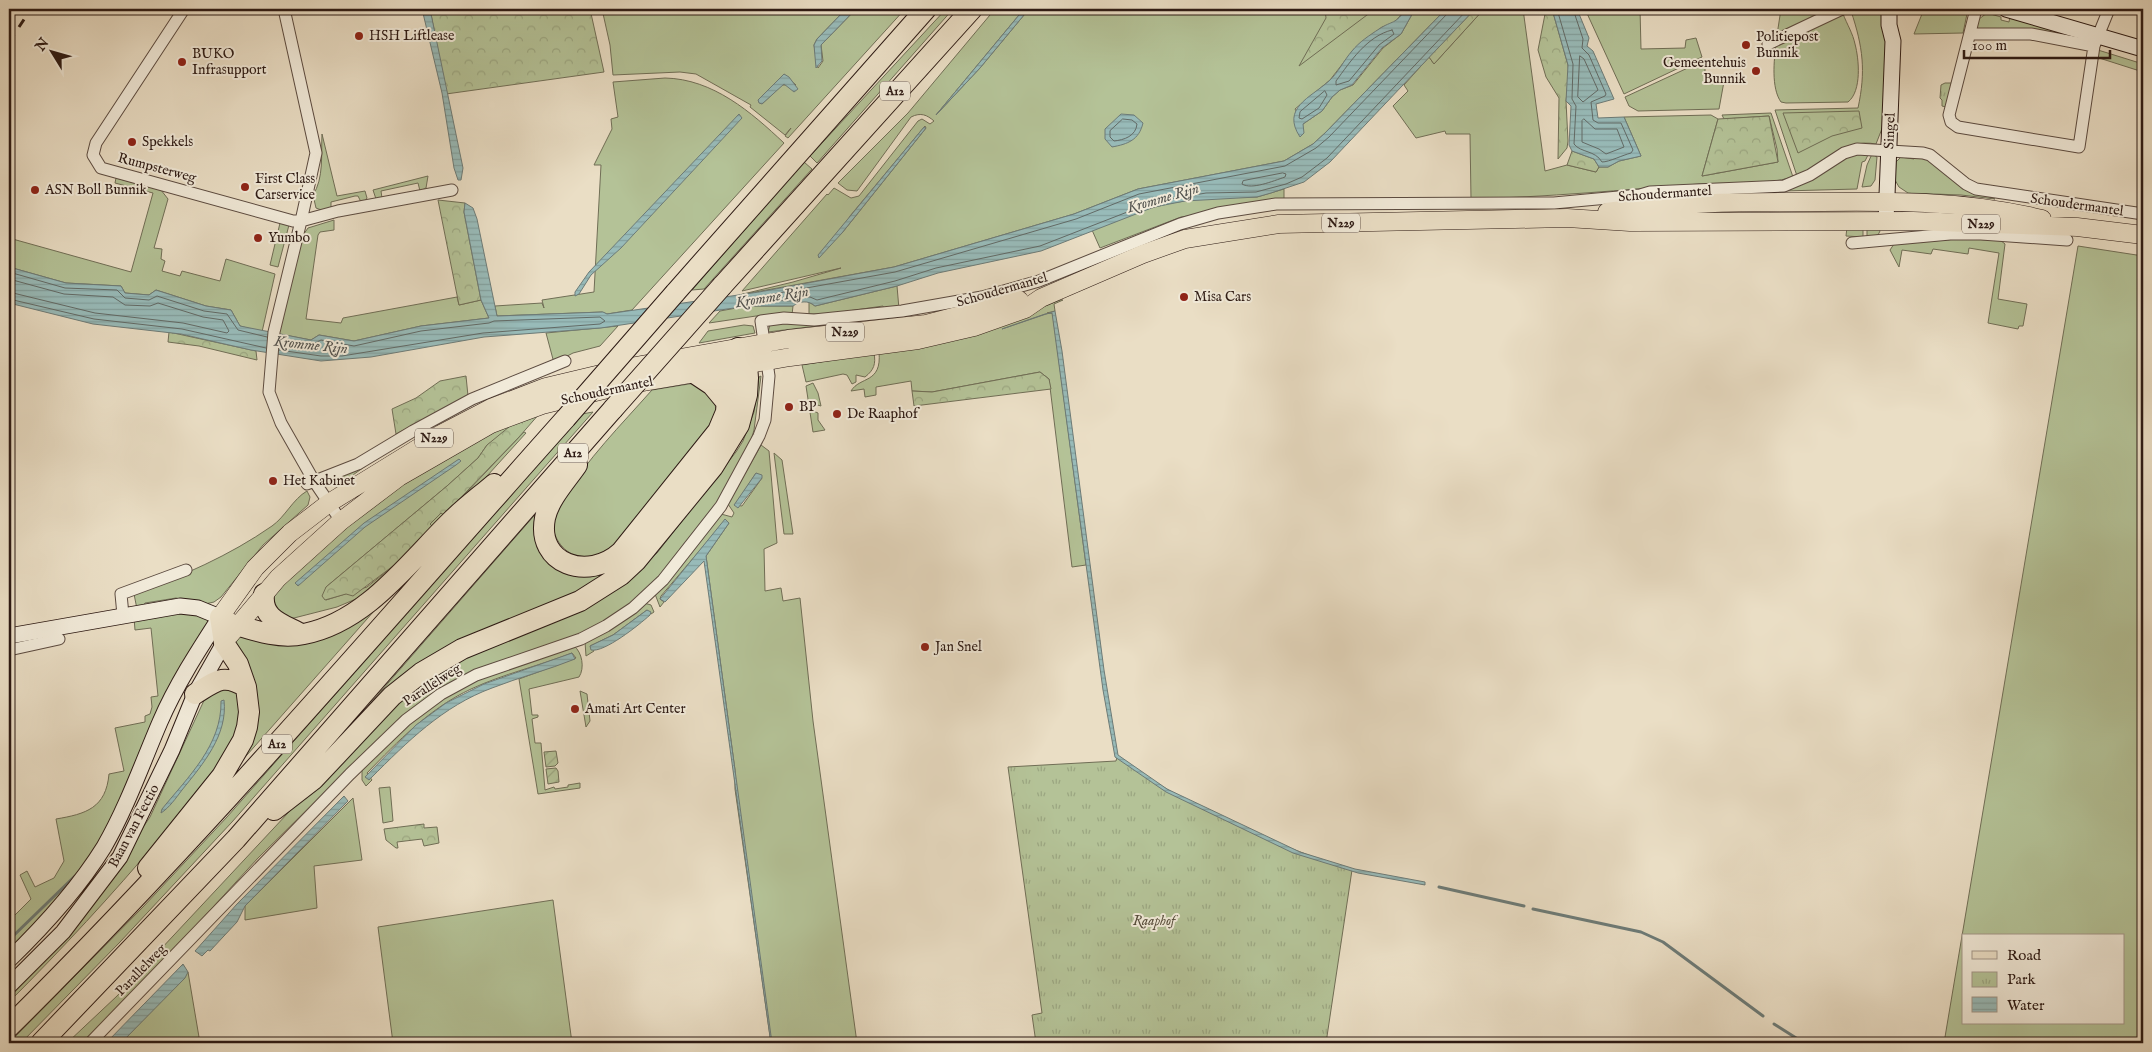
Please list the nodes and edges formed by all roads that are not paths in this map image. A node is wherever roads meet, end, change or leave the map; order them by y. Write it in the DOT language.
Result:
graph roads {
  1 [pos="184,9"];
  2 [pos="284,9"];
  3 [pos="926,9"];
  4 [pos="972,9"];
  5 [pos="1842,9"];
  6 [pos="1889,9"];
  7 [pos="1898,9"];
  8 [pos="1976,9"];
  9 [pos="2109,9"];
  10 [pos="2014,10"];
  11 [pos="1970,34"];
  12 [pos="1893,41"];
  13 [pos="2096,41"];
  14 [pos="1768,44"];
  15 [pos="2143,49"];
  16 [pos="1890,150"];
  17 [pos="452,190"];
  18 [pos="1886,201"];
  19 [pos="2143,214"];
  20 [pos="1567,218"];
  21 [pos="301,221"];
  22 [pos="1886,221"];
  23 [pos="2072,234"];
  24 [pos="2143,235"];
  25 [pos="1170,236"];
  26 [pos="1886,239"];
  27 [pos="1852,243"];
  28 [pos="1041,298"];
  29 [pos="764,344"];
  30 [pos="738,360"];
  31 [pos="565,361"];
  32 [pos="767,362"];
  33 [pos="694,373"];
  34 [pos="727,404"];
  35 [pos="613,408"];
  36 [pos="549,437"];
  37 [pos="310,482"];
  38 [pos="328,502"];
  39 [pos="341,521"];
  40 [pos="186,570"];
  41 [pos="264,594"];
  42 [pos="123,615"];
  43 [pos="228,621"];
  44 [pos="303,635"];
  45 [pos="9,636"];
  46 [pos="59,639"];
  47 [pos="224,643"];
  48 [pos="9,650"];
  49 [pos="246,687"];
  50 [pos="194,694"];
  51 [pos="236,840"];
  52 [pos="91,945"];
  53 [pos="9,960"];
  54 [pos="9,986"];
  55 [pos="9,1027"];
  56 [pos="40,1043"];
  57 [pos="90,1043"];
  1 -- 21 [label="street, Rumpsterweg"];
  2 -- 21 [label="street"];
  3 -- 36 [label="highway, A12, bridge"];
  4 -- 35 [label="highway, A12, bridge"];
  5 -- 14 [label="street"];
  6 -- 12 [label="main road, Singel"];
  7 -- 12 [label="main road, Singel"];
  8 -- 11 [label="street"];
  9 -- 13 [label="street"];
  10 -- 13 [label="main road"];
  11 -- 13 [label="street"];
  11 -- 13 [label="street"];
  12 -- 16 [label="main road, Singel"];
  13 -- 15 [label="main road"];
  16 -- 18 [label="main road, Singel"];
  16 -- 19 [label="street, Schoudermantel"];
  16 -- 25 [label="street, Schoudermantel"];
  17 -- 21 [label="street, Rumpsterweg"];
  18 -- 20 [label="main road, Schoudermantel / N229"];
  18 -- 22 [label="main road, Singel"];
  18 -- 23 [label="main road, Schoudermantel / N229"];
  20 -- 22 [label="main road, Schoudermantel / N229"];
  20 -- 25 [label="main road, Schoudermantel / N229"];
  21 -- 37 [label="street"];
  22 -- 23 [label="main road, Schoudermantel / N229"];
  22 -- 26 [label="street"];
  23 -- 24 [label="main road, Schoudermantel / N229"];
  23 -- 26 [label="street, Schoudermantel"];
  25 -- 28 [label="main road, Schoudermantel / N229"];
  25 -- 29 [label="street, Schoudermantel"];
  26 -- 27 [label="street, Schoudermantel"];
  28 -- 29 [label="main road, Schoudermantel / N229"];
  28 -- 32 [label="main road, Schoudermantel / N229"];
  29 -- 30 [label="main road, Schoudermantel / N229"];
  29 -- 32 [label="street, Parallelweg"];
  30 -- 32 [label="main road, Schoudermantel / N229"];
  30 -- 33 [label="main road, Schoudermantel / N229"];
  30 -- 34 [label="highway, A12"];
  30 -- 38 [label="main road, Schoudermantel / N229"];
  30 -- 51 [label="highway, A12"];
  31 -- 37 [label="street"];
  32 -- 57 [label="street, Parallelweg"];
  33 -- 34 [label="highway"];
  33 -- 39 [label="main road, Schoudermantel / N229"];
  34 -- 35 [label="highway, A12"];
  35 -- 51 [label="highway, A12"];
  36 -- 44 [label="highway, A12"];
  36 -- 52 [label="highway, A12"];
  37 -- 38 [label="street"];
  38 -- 39 [label="street"];
  38 -- 43 [label="main road, Schoudermantel / N229"];
  39 -- 41 [label="main road, Schoudermantel / N229"];
  40 -- 42 [label="street"];
  41 -- 43 [label="main road, Schoudermantel / N229"];
  41 -- 44 [label="highway"];
  42 -- 43 [label="main road"];
  42 -- 45 [label="main road"];
  43 -- 44 [label="highway, A12"];
  43 -- 47 [label="highway, A12"];
  43 -- 53 [label="main road, Baan van Fectio"];
  46 -- 48 [label="street"];
  47 -- 49 [label="highway, A12"];
  47 -- 50 [label="main road, Baan van Fectio"];
  49 -- 50 [label="highway"];
  49 -- 52 [label="highway, A12"];
  50 -- 54 [label="main road, Baan van Fectio"];
  51 -- 56 [label="highway, A12"];
  52 -- 55 [label="highway, A12"];
}
